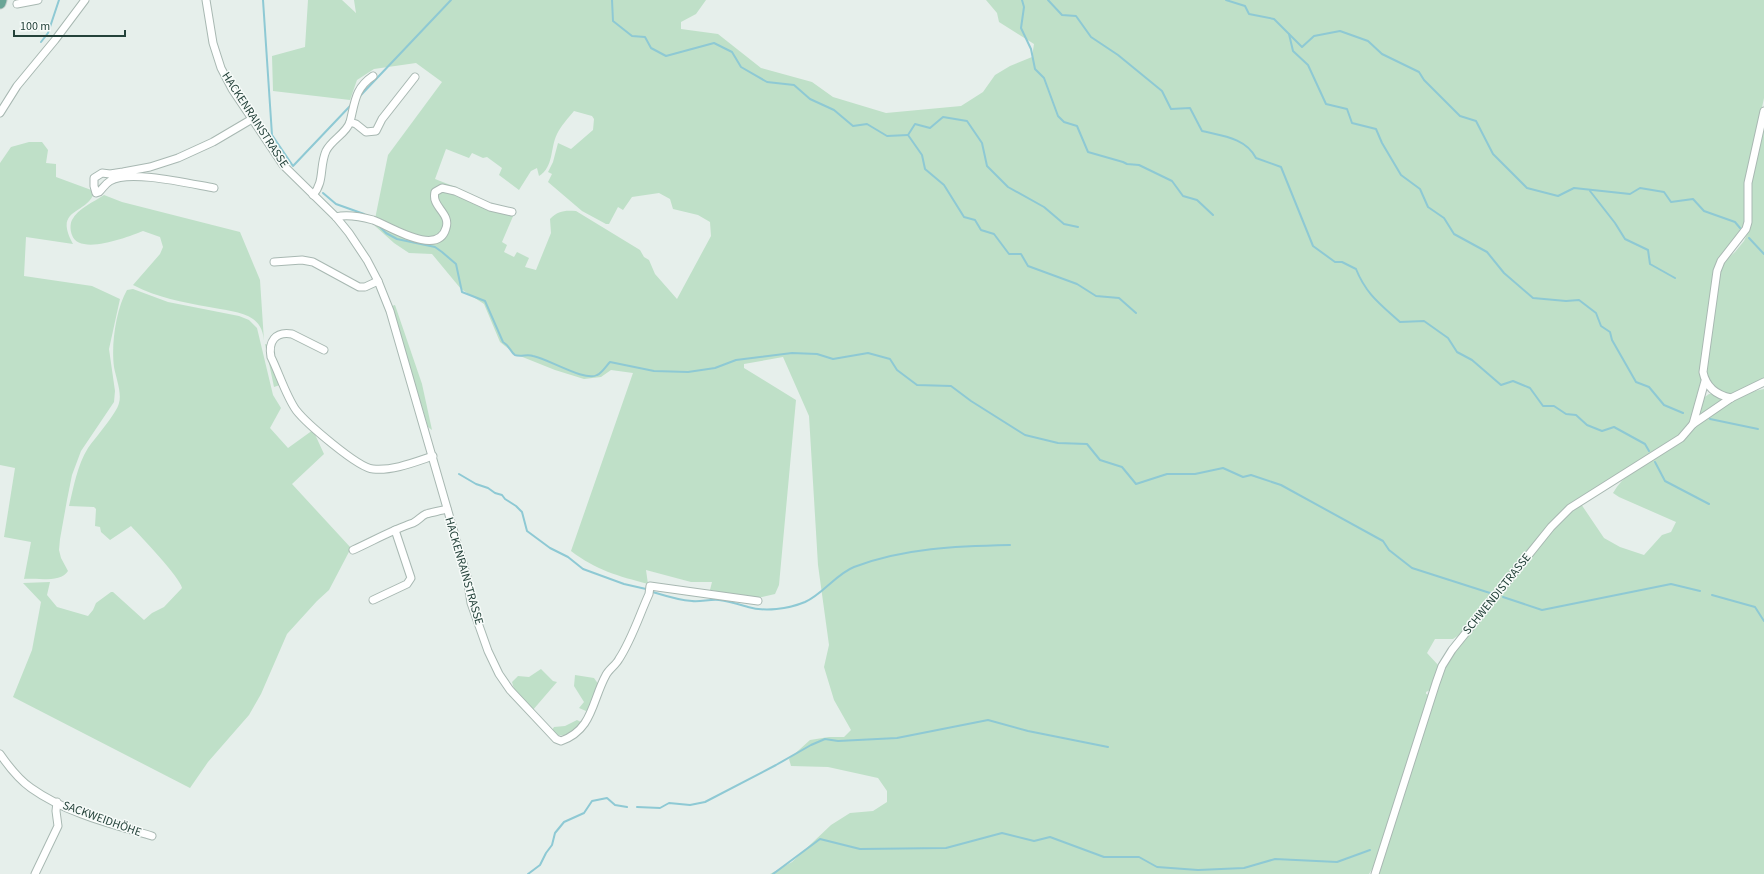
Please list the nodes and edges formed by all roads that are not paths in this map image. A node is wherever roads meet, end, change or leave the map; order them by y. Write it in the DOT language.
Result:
graph roads {
  1 [pos="1,0"];
  2 [pos="38,0"];
  3 [pos="85,0"];
  4 [pos="206,0"];
  5 [pos="0,3"];
  6 [pos="17,4"];
  7 [pos="373,76"];
  8 [pos="415,77"];
  9 [pos="1764,111"];
  10 [pos="0,113"];
  11 [pos="252,119"];
  12 [pos="350,122"];
  13 [pos="214,188"];
  14 [pos="313,195"];
  15 [pos="512,212"];
  16 [pos="336,217"];
  17 [pos="274,262"];
  18 [pos="378,281"];
  19 [pos="324,350"];
  20 [pos="1705,381"];
  21 [pos="1764,382"];
  22 [pos="1731,398"];
  23 [pos="1693,424"];
  24 [pos="433,456"];
  25 [pos="447,509"];
  26 [pos="395,530"];
  27 [pos="353,550"];
  28 [pos="373,600"];
  29 [pos="758,601"];
  30 [pos="0,754"];
  31 [pos="57,802"];
  32 [pos="152,836"];
  33 [pos="36,874"];
  34 [pos="1375,874"];
  1 -- 5 [label="main road"];
  2 -- 6 [label="street"];
  3 -- 10 [label="street"];
  4 -- 11 [label="street, HACKENRAINSTRASSE"];
  7 -- 12 [label="street"];
  8 -- 12 [label="street"];
  9 -- 20 [label="street"];
  11 -- 13 [label="street"];
  11 -- 14 [label="street, HACKENRAINSTRASSE"];
  12 -- 14 [label="street"];
  14 -- 16 [label="street, HACKENRAINSTRASSE"];
  15 -- 16 [label="street"];
  16 -- 18 [label="street, HACKENRAINSTRASSE"];
  17 -- 18 [label="street"];
  18 -- 24 [label="street, HACKENRAINSTRASSE"];
  19 -- 24 [label="street"];
  20 -- 22 [label="street"];
  20 -- 23 [label="street"];
  21 -- 22 [label="street, SCHWENDISTRASSE"];
  22 -- 23 [label="street, SCHWENDISTRASSE"];
  23 -- 34 [label="street, SCHWENDISTRASSE"];
  24 -- 25 [label="street, HACKENRAINSTRASSE"];
  25 -- 26 [label="street"];
  25 -- 29 [label="street, HACKENRAINSTRASSE"];
  26 -- 27 [label="street"];
  26 -- 28 [label="street"];
  30 -- 31 [label="street, SACKWEIDHÖHE"];
  31 -- 32 [label="street, SACKWEIDHÖHE"];
  31 -- 33 [label="street"];
}
